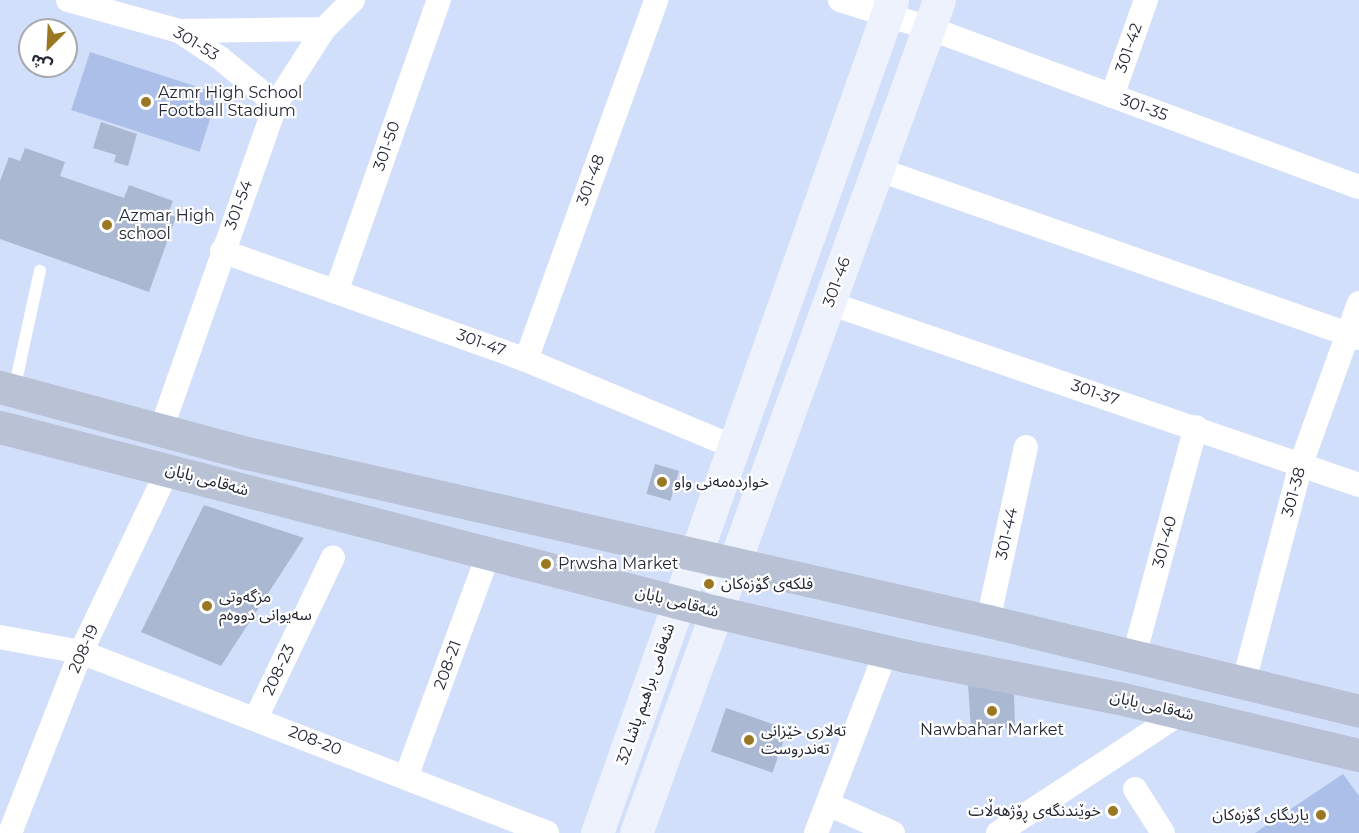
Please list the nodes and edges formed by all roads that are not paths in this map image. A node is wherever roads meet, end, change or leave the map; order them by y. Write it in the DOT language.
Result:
graph roads {
  1 [pos="68,0"];
  2 [pos="353,0"];
  3 [pos="439,0"];
  4 [pos="656,0"];
  5 [pos="840,0"];
  6 [pos="1146,0"];
  7 [pos="889,9"];
  8 [pos="140,10"];
  9 [pos="934,14"];
  10 [pos="324,29"];
  11 [pos="179,31"];
  12 [pos="1112,96"];
  13 [pos="276,104"];
  14 [pos="877,169"];
  15 [pos="1359,188"];
  16 [pos="222,251"];
  17 [pos="40,271"];
  18 [pos="336,292"];
  19 [pos="829,303"];
  20 [pos="1359,303"];
  21 [pos="1353,336"];
  22 [pos="526,360"];
  23 [pos="7,389"];
  24 [pos="0,427"];
  25 [pos="1196,427"];
  26 [pos="161,430"];
  27 [pos="1026,447"];
  28 [pos="736,448"];
  29 [pos="1301,465"];
  30 [pos="168,470"];
  31 [pos="1359,485"];
  32 [pos="489,553"];
  33 [pos="696,555"];
  34 [pos="333,557"];
  35 [pos="734,564"];
  36 [pos="678,603"];
  37 [pos="716,612"];
  38 [pos="988,621"];
  39 [pos="0,637"];
  40 [pos="81,652"];
  41 [pos="886,652"];
  42 [pos="1134,656"];
  43 [pos="1243,685"];
  44 [pos="1359,711"];
  45 [pos="1182,712"];
  46 [pos="256,718"];
  47 [pos="1359,755"];
  48 [pos="406,777"];
  49 [pos="1135,789"];
  50 [pos="828,804"];
  51 [pos="10,833"];
  52 [pos="547,833"];
  53 [pos="597,833"];
  54 [pos="636,833"];
  55 [pos="816,833"];
  56 [pos="892,833"];
  57 [pos="998,833"];
  58 [pos="1163,833"];
  1 -- 8 [label="street, 301-53"];
  2 -- 10 [label="street, 301-54"];
  3 -- 18 [label="street, 301-50"];
  4 -- 22 [label="street, 301-48"];
  5 -- 7 [label="street, 301-35"];
  6 -- 12 [label="street, 301-42"];
  7 -- 9 [label="street, 301-35"];
  7 -- 28 [label="main road"];
  8 -- 11 [label="street, 301-53"];
  9 -- 12 [label="street, 301-35"];
  9 -- 14 [label="main road, 301-46"];
  10 -- 11 [label="street"];
  10 -- 13 [label="street, 301-54"];
  11 -- 13 [label="street, 301-53"];
  12 -- 15 [label="street, 301-35"];
  13 -- 16 [label="street, 301-54"];
  14 -- 19 [label="main road, 301-46"];
  14 -- 21 [label="street"];
  16 -- 18 [label="street, 301-47"];
  16 -- 26 [label="street, 301-54"];
  17 -- 23 [label="lane"];
  18 -- 22 [label="street, 301-47"];
  19 -- 25 [label="street, 301-37"];
  19 -- 35 [label="main road, 301-46"];
  20 -- 21 [label="street, 301-38"];
  21 -- 29 [label="street, 301-38"];
  22 -- 28 [label="street, 301-47"];
  23 -- 26 [label="main road"];
  24 -- 30 [label="main road, شەقامی بابان"];
  25 -- 29 [label="street, 301-37"];
  25 -- 42 [label="street, 301-40"];
  26 -- 33 [label="main road"];
  27 -- 38 [label="street, 301-44"];
  28 -- 33 [label="main road"];
  29 -- 31 [label="street, 301-37"];
  29 -- 43 [label="street, 301-38"];
  30 -- 32 [label="main road, شەقامی بابان"];
  30 -- 40 [label="street, 208-19"];
  32 -- 36 [label="main road, شەقامی بابان"];
  32 -- 48 [label="street, 208-21"];
  33 -- 35 [label="main road"];
  33 -- 36 [label="main road, شەقامی براهیم پاشا 32"];
  34 -- 46 [label="street, 208-23"];
  35 -- 37 [label="main road"];
  35 -- 38 [label="main road"];
  36 -- 37 [label="main road, شەقامی بابان"];
  36 -- 53 [label="main road, شەقامی براهیم پاشا 32"];
  37 -- 41 [label="main road, شەقامی بابان"];
  37 -- 54 [label="main road"];
  38 -- 42 [label="main road"];
  39 -- 40 [label="street, 208-20"];
  40 -- 46 [label="street, 208-20"];
  40 -- 51 [label="street, 208-19"];
  41 -- 45 [label="main road, شەقامی بابان"];
  41 -- 50 [label="street"];
  42 -- 43 [label="main road"];
  43 -- 44 [label="main road"];
  45 -- 47 [label="main road, شەقامی بابان"];
  45 -- 57 [label="street"];
  46 -- 48 [label="street, 208-20"];
  48 -- 52 [label="street, 208-20"];
  49 -- 58 [label="street"];
  50 -- 55 [label="street"];
  50 -- 56 [label="street"];
}
